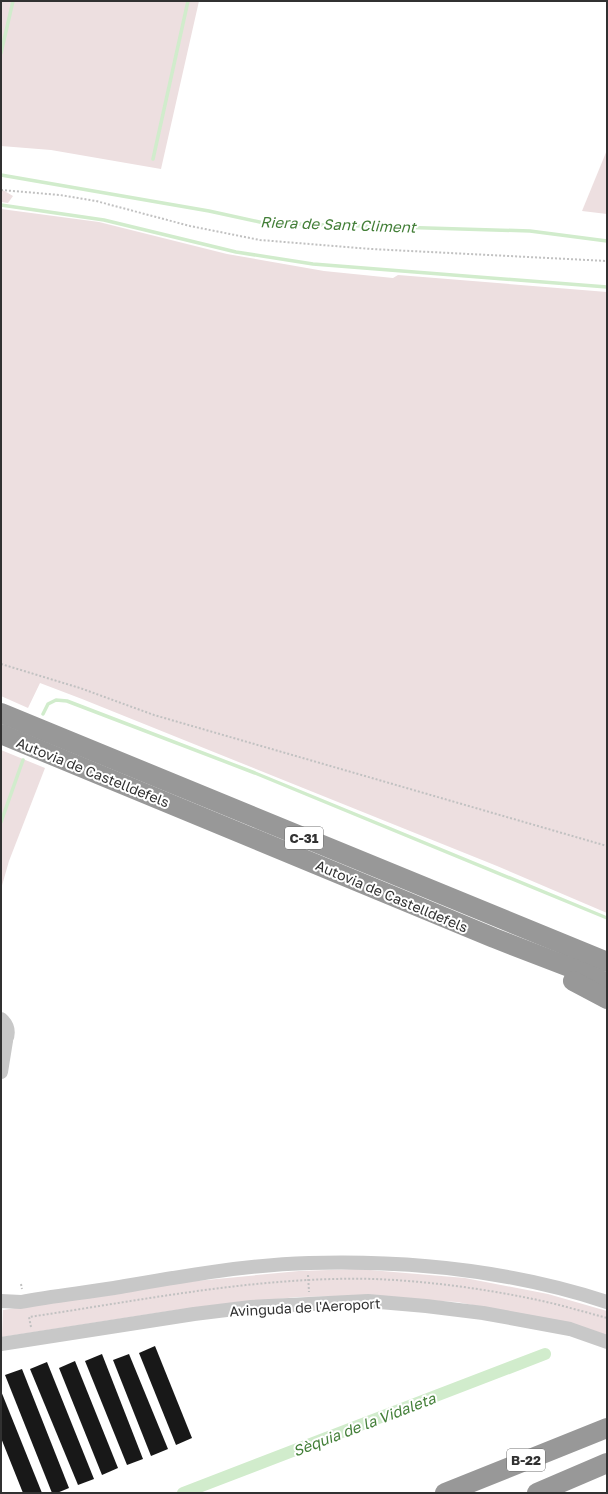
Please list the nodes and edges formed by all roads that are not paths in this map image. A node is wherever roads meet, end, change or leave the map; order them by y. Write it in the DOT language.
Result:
graph roads {
  1 [pos="1,713"];
  2 [pos="1,734"];
  3 [pos="494,938"];
  4 [pos="607,962"];
  5 [pos="607,983"];
  6 [pos="607,999"];
  7 [pos="1,1019"];
  8 [pos="3,1043"];
  9 [pos="1,1072"];
  10 [pos="1,1301"];
  11 [pos="607,1302"];
  12 [pos="607,1342"];
  13 [pos="1,1344"];
  14 [pos="607,1428"];
  15 [pos="607,1463"];
  16 [pos="607,1470"];
  17 [pos="565,1482"];
  18 [pos="445,1493"];
  19 [pos="537,1493"];
  1 -- 4 [label="highway, Autovia de Castelldefels / C-31"];
  2 -- 3 [label="highway, Autovia de Castelldefels / C-31"];
  3 -- 5 [label="highway, Autovia de Castelldefels / C-31"];
  3 -- 6 [label="highway"];
  7 -- 8 [label="street"];
  8 -- 9 [label="street"];
  10 -- 11 [label="street"];
  12 -- 13 [label="street, Avinguda de l'Aeroport"];
  14 -- 18 [label="highway, B-22"];
  15 -- 17 [label="highway"];
  16 -- 17 [label="highway"];
  17 -- 19 [label="highway, B-22"];
}
